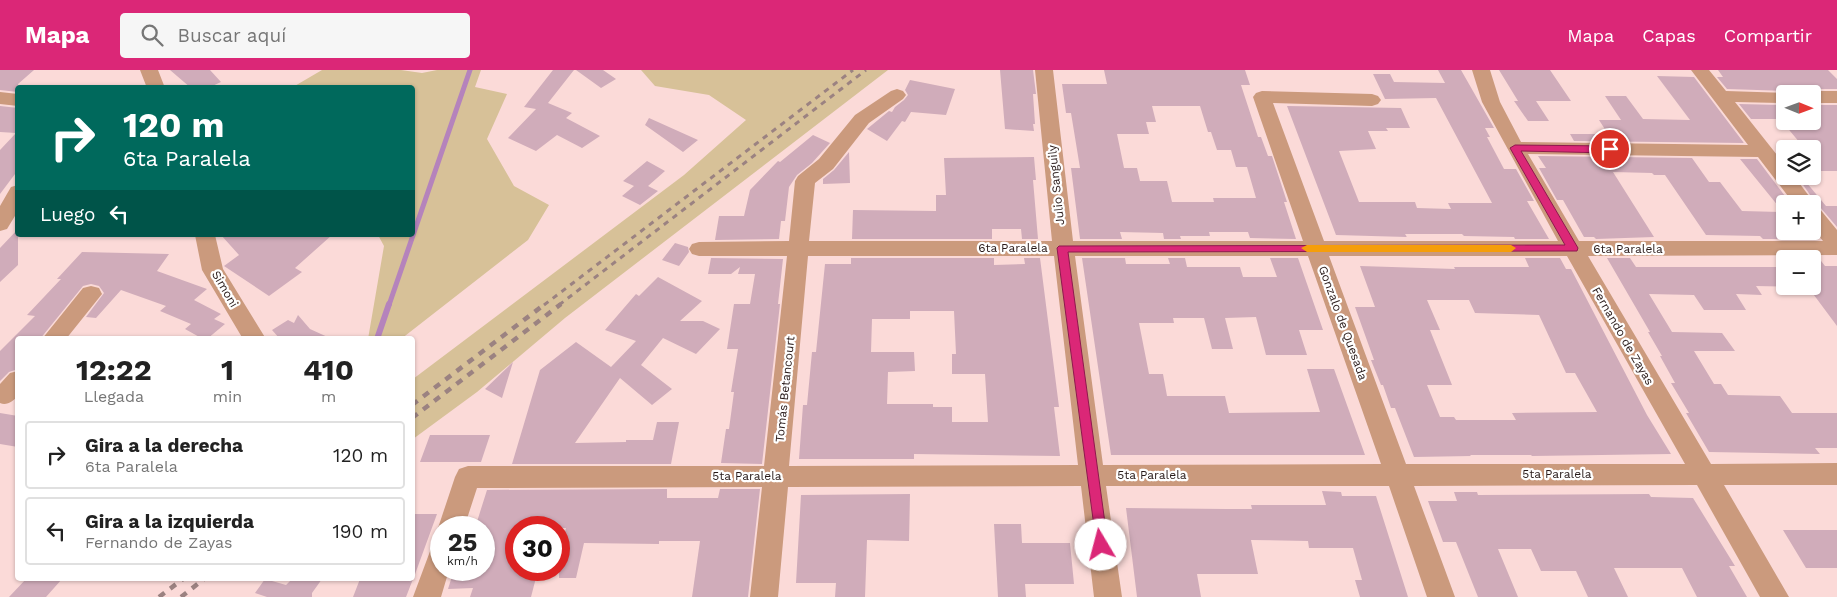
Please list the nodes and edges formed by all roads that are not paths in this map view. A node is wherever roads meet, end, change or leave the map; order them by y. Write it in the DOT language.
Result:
graph roads {
  1 [pos="149,70"];
  2 [pos="1044,70"];
  3 [pos="1481,70"];
  4 [pos="1700,70"];
  5 [pos="155,85"];
  6 [pos="897,95"];
  7 [pos="1720,96"];
  8 [pos="1776,96"];
  9 [pos="1821,97"];
  10 [pos="1837,97"];
  11 [pos="0,98"];
  12 [pos="15,100"];
  13 [pos="1372,100"];
  14 [pos="1515,148"];
  15 [pos="1764,151"];
  16 [pos="1798,195"];
  17 [pos="15,197"];
  18 [pos="0,224"];
  19 [pos="1821,224"];
  20 [pos="205,237"];
  21 [pos="1837,244"];
  22 [pos="699,248"];
  23 [pos="1062,248"];
  24 [pos="1316,248"];
  25 [pos="1573,248"];
  26 [pos="1837,248"];
  27 [pos="798,249"];
  28 [pos="92,294"];
  29 [pos="56,336"];
  30 [pos="253,336"];
  31 [pos="1397,474"];
  32 [pos="1703,474"];
  33 [pos="1837,474"];
  34 [pos="1092,475"];
  35 [pos="776,476"];
  36 [pos="455,516"];
  37 [pos="432,581"];
  38 [pos="427,597"];
  39 [pos="764,597"];
  40 [pos="1108,597"];
  41 [pos="1440,597"];
  42 [pos="1775,597"];
  1 -- 5 [label="street"];
  2 -- 23 [label="street, Julio Sanguily"];
  3 -- 14 [label="street, Fernando de Zayas"];
  4 -- 7 [label="street"];
  6 -- 27 [label="street, Tomás Betancourt"];
  7 -- 8 [label="street"];
  7 -- 15 [label="street"];
  9 -- 10 [label="street"];
  11 -- 12 [label="street"];
  13 -- 24 [label="street, Gonzalo de Quesada"];
  14 -- 15 [label="street"];
  14 -- 25 [label="street, Fernando de Zayas"];
  15 -- 16 [label="street"];
  17 -- 18 [label="street"];
  19 -- 21 [label="street"];
  20 -- 30 [label="street, Simoni"];
  22 -- 27 [label="street, 6ta Paralela"];
  23 -- 24 [label="street, 6ta Paralela"];
  23 -- 27 [label="street, 6ta Paralela"];
  23 -- 34 [label="street, Julio Sanguily"];
  24 -- 25 [label="street, 6ta Paralela"];
  24 -- 31 [label="street, Gonzalo de Quesada"];
  25 -- 26 [label="street, 6ta Paralela"];
  25 -- 32 [label="street, Fernando de Zayas"];
  27 -- 35 [label="street, Tomás Betancourt"];
  28 -- 29 [label="street"];
  31 -- 32 [label="street, 5ta Paralela"];
  31 -- 34 [label="street, 5ta Paralela"];
  31 -- 41 [label="street, Gonzalo de Quesada"];
  32 -- 33 [label="street, 5ta Paralela"];
  32 -- 42 [label="street, Fernando de Zayas"];
  34 -- 35 [label="street, 5ta Paralela"];
  34 -- 40 [label="street, Julio Sanguily"];
  35 -- 36 [label="street, 5ta Paralela"];
  35 -- 39 [label="street, Tomás Betancourt"];
  37 -- 38 [label="street"];
}
